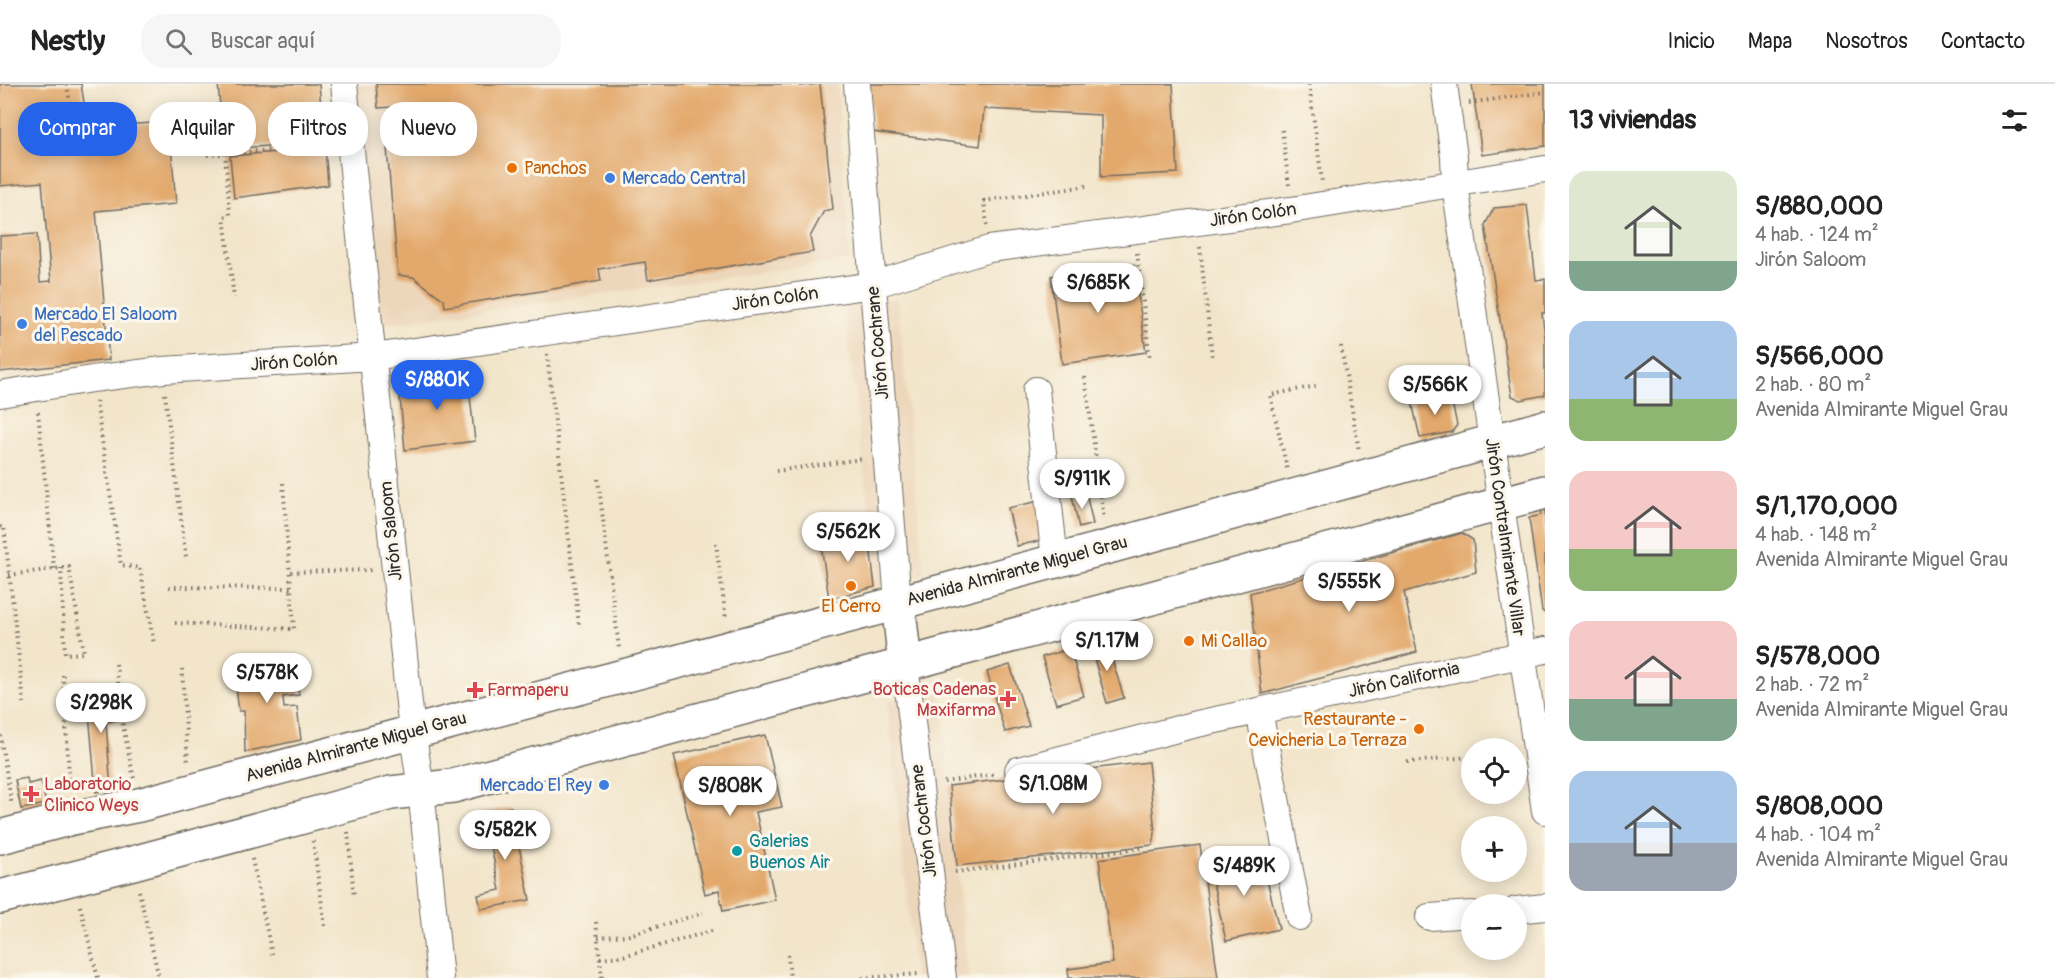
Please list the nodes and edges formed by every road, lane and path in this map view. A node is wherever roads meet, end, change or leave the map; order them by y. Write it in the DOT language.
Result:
graph roads {
  1 [pos="67,84"];
  2 [pos="344,84"];
  3 [pos="857,84"];
  4 [pos="1309,84"];
  5 [pos="1545,92"];
  6 [pos="1446,95"];
  7 [pos="70,102"];
  8 [pos="346,102"];
  9 [pos="1282,130"];
  10 [pos="225,156"];
  11 [pos="351,156"];
  12 [pos="1545,169"];
  13 [pos="1455,184"];
  14 [pos="1087,186"];
  15 [pos="1325,204"];
  16 [pos="1291,210"];
  17 [pos="1198,223"];
  18 [pos="1134,230"];
  19 [pos="989,249"];
  20 [pos="873,285"];
  21 [pos="234,298"];
  22 [pos="544,333"];
  23 [pos="1341,345"];
  24 [pos="1212,356"];
  25 [pos="373,357"];
  26 [pos="1150,360"];
  27 [pos="163,370"];
  28 [pos="1085,377"];
  29 [pos="92,379"];
  30 [pos="1316,386"];
  31 [pos="35,388"];
  32 [pos="1036,390"];
  33 [pos="0,394"];
  34 [pos="1545,427"];
  35 [pos="1492,441"];
  36 [pos="886,456"];
  37 [pos="776,471"];
  38 [pos="1363,476"];
  39 [pos="598,479"];
  40 [pos="283,483"];
  41 [pos="1545,492"];
  42 [pos="1293,495"];
  43 [pos="1501,504"];
  44 [pos="0,527"];
  45 [pos="716,543"];
  46 [pos="1108,547"];
  47 [pos="186,557"];
  48 [pos="1055,560"];
  49 [pos="62,568"];
  50 [pos="54,569"];
  51 [pos="395,569"];
  52 [pos="291,572"];
  53 [pos="9,575"];
  54 [pos="169,587"];
  55 [pos="292,588"];
  56 [pos="898,602"];
  57 [pos="175,623"];
  58 [pos="579,625"];
  59 [pos="154,644"];
  60 [pos="730,647"];
  61 [pos="1533,652"];
  62 [pos="116,664"];
  63 [pos="905,664"];
  64 [pos="182,669"];
  65 [pos="63,675"];
  66 [pos="623,677"];
  67 [pos="24,703"];
  68 [pos="1259,711"];
  69 [pos="412,732"];
  70 [pos="0,735"];
  71 [pos="1461,758"];
  72 [pos="1407,762"];
  73 [pos="1018,770"];
  74 [pos="920,786"];
  75 [pos="421,789"];
  76 [pos="190,791"];
  77 [pos="139,804"];
  78 [pos="345,805"];
  79 [pos="1545,811"];
  80 [pos="309,816"];
  81 [pos="72,818"];
  82 [pos="246,833"];
  83 [pos="8,835"];
  84 [pos="1143,848"];
  85 [pos="133,863"];
  86 [pos="930,875"];
  87 [pos="73,879"];
  88 [pos="0,897"];
  89 [pos="354,897"];
  90 [pos="1545,907"];
  91 [pos="1527,909"];
  92 [pos="703,913"];
  93 [pos="1461,915"];
  94 [pos="1299,917"];
  95 [pos="1429,917"];
  96 [pos="597,922"];
  97 [pos="325,927"];
  98 [pos="715,930"];
  99 [pos="598,938"];
  100 [pos="272,955"];
  101 [pos="788,955"];
  102 [pos="600,958"];
  103 [pos="942,975"];
  104 [pos="98,978"];
  105 [pos="159,978"];
  106 [pos="440,978"];
  107 [pos="602,978"];
  108 [pos="790,978"];
  109 [pos="862,978"];
  1 -- 7 [label="path"];
  2 -- 8 [label="street, Jirón Saloom"];
  3 -- 20 [label="street, Jirón Cochrane"];
  4 -- 15 [label="path"];
  5 -- 6 [label="path"];
  6 -- 13 [label="street, Jirón Contralmirante Villar"];
  9 -- 16 [label="path"];
  10 -- 21 [label="path"];
  11 -- 25 [label="street, Jirón Saloom"];
  12 -- 13 [label="street, Jirón Colón"];
  13 -- 15 [label="street, Jirón Colón"];
  13 -- 35 [label="street, Jirón Contralmirante Villar"];
  14 -- 19 [label="path"];
  15 -- 16 [label="street, Jirón Colón"];
  16 -- 17 [label="street, Jirón Colón"];
  17 -- 18 [label="street, Jirón Colón"];
  17 -- 24 [label="path"];
  18 -- 19 [label="street, Jirón Colón"];
  18 -- 26 [label="path"];
  19 -- 20 [label="street, Jirón Colón"];
  20 -- 22 [label="street, Jirón Colón"];
  20 -- 36 [label="street, Jirón Cochrane"];
  22 -- 25 [label="street, Jirón Colón"];
  22 -- 58 [label="path"];
  23 -- 38 [label="path"];
  25 -- 27 [label="street, Jirón Colón"];
  25 -- 51 [label="street, Jirón Saloom"];
  27 -- 29 [label="street, Jirón Colón"];
  27 -- 47 [label="path"];
  28 -- 46 [label="path"];
  29 -- 31 [label="street, Jirón Colón"];
  29 -- 59 [label="path"];
  30 -- 42 [label="path"];
  31 -- 33 [label="street, Jirón Colón"];
  31 -- 50 [label="path"];
  32 -- 48 [label="street"];
  34 -- 35 [label="main road, Avenida Almirante Miguel Grau"];
  35 -- 38 [label="main road, Avenida Almirante Miguel Grau"];
  35 -- 43 [label="street, Jirón Contralmirante Villar"];
  36 -- 37 [label="path"];
  36 -- 56 [label="street, Jirón Cochrane"];
  38 -- 42 [label="main road, Avenida Almirante Miguel Grau"];
  39 -- 66 [label="path"];
  40 -- 52 [label="path"];
  41 -- 43 [label="main road"];
  42 -- 46 [label="main road, Avenida Almirante Miguel Grau"];
  43 -- 61 [label="street, Jirón Contralmirante Villar"];
  43 -- 63 [label="main road"];
  44 -- 53 [label="path"];
  45 -- 60 [label="path"];
  46 -- 48 [label="main road, Avenida Almirante Miguel Grau"];
  48 -- 56 [label="main road, Avenida Almirante Miguel Grau"];
  49 -- 49 [label="path"];
  49 -- 50 [label="path"];
  50 -- 53 [label="path"];
  51 -- 52 [label="path"];
  51 -- 69 [label="street, Jirón Saloom"];
  52 -- 55 [label="path"];
  53 -- 67 [label="path"];
  54 -- 55 [label="path"];
  55 -- 57 [label="path"];
  56 -- 60 [label="main road, Avenida Almirante Miguel Grau"];
  56 -- 63 [label="main road"];
  60 -- 66 [label="main road, Avenida Almirante Miguel Grau"];
  61 -- 68 [label="street, Jirón California"];
  61 -- 79 [label="street, Jirón Contralmirante Villar"];
  62 -- 77 [label="path"];
  63 -- 74 [label="street, Jirón Cochrane"];
  63 -- 75 [label="main road"];
  64 -- 76 [label="path"];
  65 -- 81 [label="path"];
  66 -- 69 [label="main road, Avenida Almirante Miguel Grau"];
  68 -- 73 [label="street, Jirón California"];
  68 -- 94 [label="street"];
  69 -- 75 [label="street, Jirón Saloom"];
  69 -- 76 [label="main road, Avenida Almirante Miguel Grau"];
  70 -- 83 [label="path"];
  71 -- 72 [label="path"];
  73 -- 74 [label="path"];
  74 -- 86 [label="street, Jirón Cochrane"];
  75 -- 78 [label="main road"];
  75 -- 106 [label="street, Jirón Saloom"];
  76 -- 77 [label="main road, Avenida Almirante Miguel Grau"];
  77 -- 81 [label="main road, Avenida Almirante Miguel Grau"];
  78 -- 80 [label="main road"];
  78 -- 89 [label="path"];
  80 -- 82 [label="main road"];
  80 -- 97 [label="path"];
  81 -- 83 [label="main road, Avenida Almirante Miguel Grau"];
  82 -- 85 [label="main road"];
  82 -- 100 [label="path"];
  84 -- 86 [label="path"];
  85 -- 87 [label="main road"];
  85 -- 105 [label="path"];
  86 -- 103 [label="street, Jirón Cochrane"];
  87 -- 88 [label="main road"];
  87 -- 104 [label="path"];
  90 -- 91 [label="street"];
  92 -- 99 [label="path"];
  93 -- 95 [label="street"];
  96 -- 99 [label="path"];
  98 -- 102 [label="path"];
  99 -- 102 [label="path"];
  101 -- 108 [label="path"];
  102 -- 107 [label="path"];
  103 -- 109 [label="path"];
}
